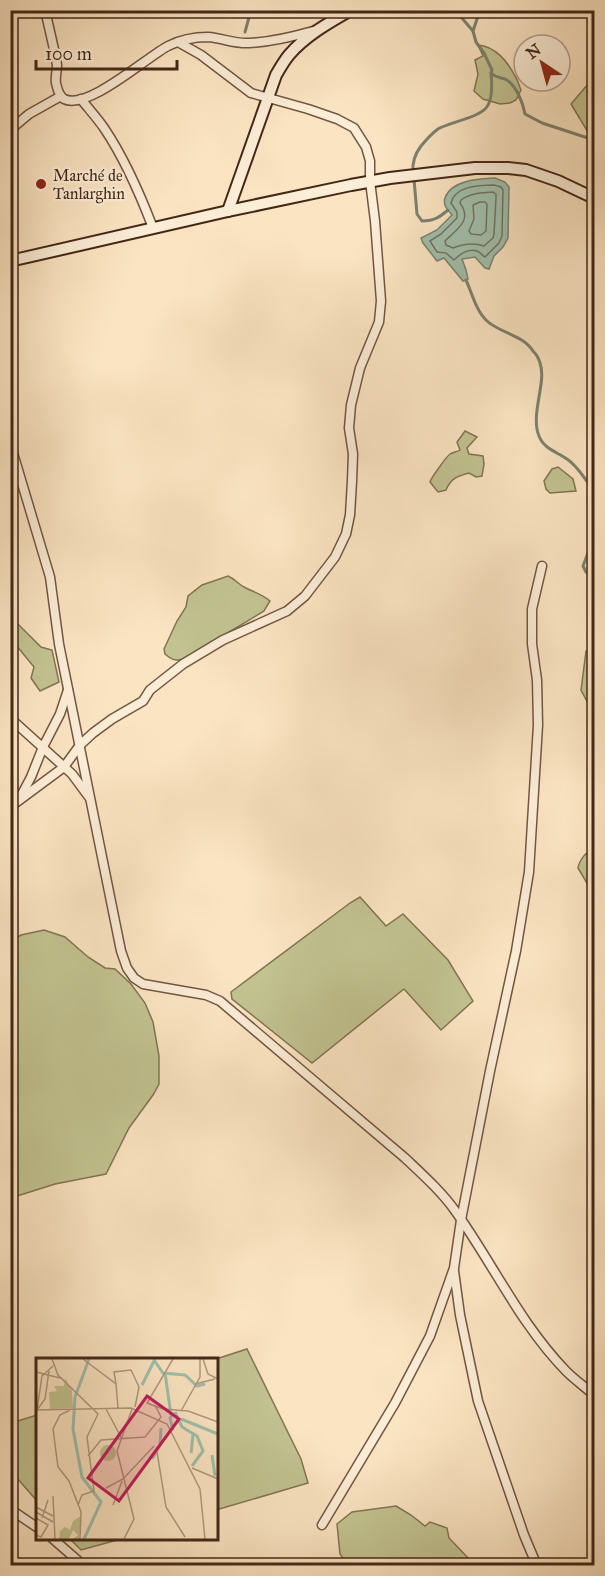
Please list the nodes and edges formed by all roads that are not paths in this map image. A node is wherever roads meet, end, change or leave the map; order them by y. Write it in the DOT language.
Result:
graph roads {
  1 [pos="45,10"];
  2 [pos="351,10"];
  3 [pos="321,29"];
  4 [pos="178,42"];
  5 [pos="61,96"];
  6 [pos="81,99"];
  7 [pos="267,99"];
  8 [pos="10,130"];
  9 [pos="370,181"];
  10 [pos="594,198"];
  11 [pos="228,211"];
  12 [pos="153,228"];
  13 [pos="10,261"];
  14 [pos="10,443"];
  15 [pos="542,566"];
  16 [pos="69,690"];
  17 [pos="10,718"];
  18 [pos="80,745"];
  19 [pos="43,747"];
  20 [pos="64,767"];
  21 [pos="91,800"];
  22 [pos="13,804"];
  23 [pos="461,1220"];
  24 [pos="454,1268"];
  25 [pos="594,1395"];
  26 [pos="10,1509"];
  27 [pos="322,1525"];
  28 [pos="36,1527"];
  29 [pos="53,1540"];
  30 [pos="84,1566"];
  31 [pos="537,1566"];
  1 -- 5 [label="street"];
  2 -- 3 [label="street"];
  3 -- 4 [label="street"];
  3 -- 7 [label="street"];
  4 -- 6 [label="street"];
  4 -- 7 [label="street"];
  5 -- 6 [label="street"];
  5 -- 8 [label="street"];
  6 -- 12 [label="street"];
  7 -- 9 [label="street"];
  7 -- 11 [label="street"];
  9 -- 10 [label="street"];
  9 -- 11 [label="street"];
  9 -- 18 [label="street"];
  11 -- 12 [label="street"];
  12 -- 13 [label="street"];
  14 -- 16 [label="street"];
  15 -- 23 [label="street"];
  16 -- 18 [label="street"];
  16 -- 19 [label="street"];
  17 -- 19 [label="street"];
  18 -- 20 [label="street"];
  18 -- 21 [label="street"];
  19 -- 20 [label="street"];
  19 -- 22 [label="street"];
  20 -- 21 [label="street"];
  20 -- 22 [label="street"];
  21 -- 23 [label="street"];
  23 -- 24 [label="street"];
  23 -- 25 [label="street"];
  24 -- 27 [label="street"];
  24 -- 31 [label="street"];
  26 -- 28 [label="street"];
  29 -- 30 [label="street"];
}
